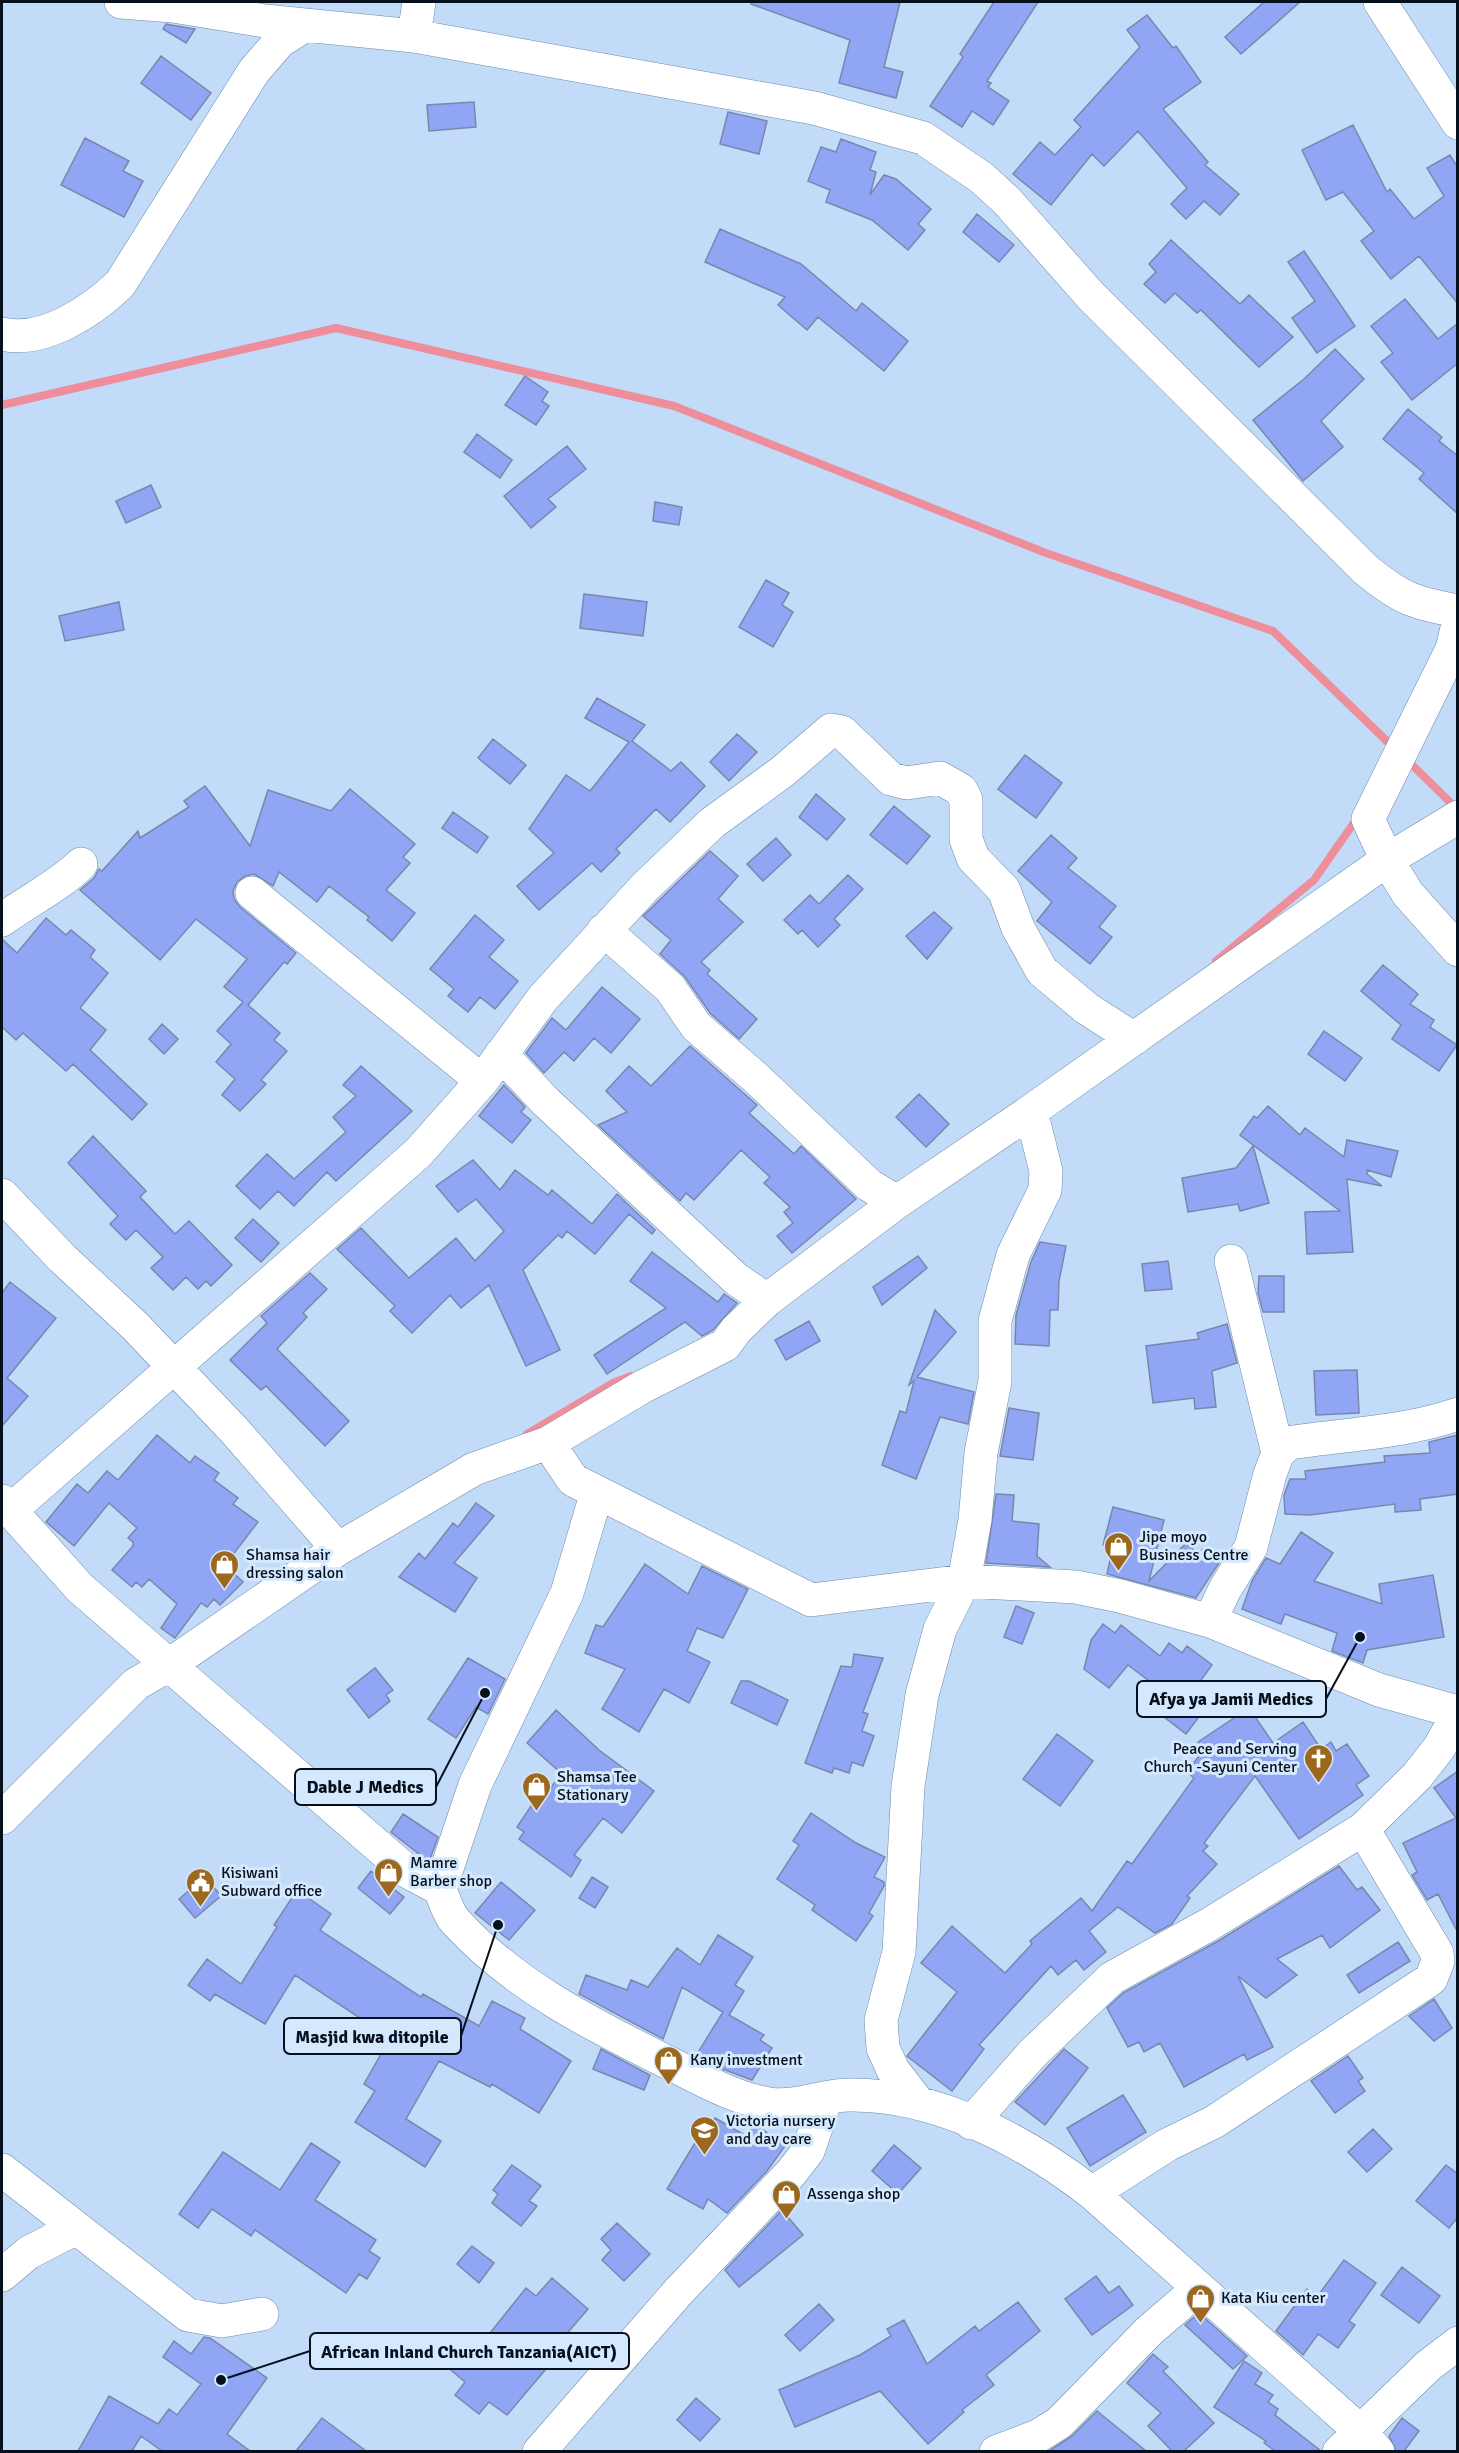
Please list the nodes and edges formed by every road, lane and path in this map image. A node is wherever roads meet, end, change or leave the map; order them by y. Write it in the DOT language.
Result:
graph roads {
  1 [pos="121,2"];
  2 [pos="419,2"];
  3 [pos="1380,2"];
  4 [pos="304,26"];
  5 [pos="414,36"];
  6 [pos="1458,123"];
  7 [pos="2,334"];
  8 [pos="1458,611"];
  9 [pos="1458,624"];
  10 [pos="1458,817"];
  11 [pos="1387,860"];
  12 [pos="81,864"];
  13 [pos="252,893"];
  14 [pos="2,920"];
  15 [pos="604,930"];
  16 [pos="1458,950"];
  17 [pos="1134,1039"];
  18 [pos="501,1054"];
  19 [pos="482,1081"];
  20 [pos="1031,1111"];
  21 [pos="2,1195"];
  22 [pos="897,1202"];
  23 [pos="1231,1261"];
  24 [pos="766,1300"];
  25 [pos="173,1368"];
  26 [pos="1458,1414"];
  27 [pos="548,1443"];
  28 [pos="1278,1453"];
  29 [pos="597,1492"];
  30 [pos="10,1519"];
  31 [pos="338,1549"];
  32 [pos="964,1581"];
  33 [pos="1210,1621"];
  34 [pos="169,1665"];
  35 [pos="1458,1713"];
  36 [pos="2,1818"];
  37 [pos="1363,1829"];
  38 [pos="440,1888"];
  39 [pos="826,2099"];
  40 [pos="917,2102"];
  41 [pos="971,2123"];
  42 [pos="2,2170"];
  43 [pos="1092,2193"];
  44 [pos="74,2229"];
  45 [pos="2,2275"];
  46 [pos="1199,2288"];
  47 [pos="262,2314"];
  48 [pos="1458,2343"];
  49 [pos="1359,2445"];
  50 [pos="539,2451"];
  51 [pos="996,2451"];
  1 -- 4 [label="street"];
  2 -- 5 [label="street"];
  3 -- 6 [label="street"];
  4 -- 5 [label="street"];
  4 -- 7 [label="street"];
  5 -- 8 [label="street"];
  9 -- 11 [label="street"];
  10 -- 11 [label="street"];
  11 -- 16 [label="street"];
  11 -- 17 [label="street"];
  12 -- 14 [label="street"];
  13 -- 19 [label="street"];
  15 -- 17 [label="street"];
  15 -- 18 [label="street"];
  15 -- 22 [label="street"];
  17 -- 20 [label="street"];
  18 -- 19 [label="street"];
  18 -- 24 [label="street"];
  19 -- 25 [label="street"];
  20 -- 22 [label="street"];
  20 -- 32 [label="street"];
  21 -- 25 [label="street"];
  22 -- 24 [label="street"];
  23 -- 28 [label="street"];
  24 -- 27 [label="street"];
  25 -- 30 [label="street"];
  25 -- 31 [label="street"];
  26 -- 28 [label="street"];
  27 -- 29 [label="street"];
  27 -- 31 [label="street"];
  28 -- 33 [label="street"];
  29 -- 32 [label="street"];
  29 -- 38 [label="street"];
  30 -- 34 [label="street"];
  31 -- 34 [label="street"];
  32 -- 33 [label="street"];
  32 -- 40 [label="street"];
  33 -- 35 [label="street"];
  34 -- 36 [label="street"];
  34 -- 38 [label="street"];
  35 -- 37 [label="street"];
  37 -- 41 [label="street"];
  37 -- 43 [label="street"];
  38 -- 39 [label="street"];
  39 -- 40 [label="street"];
  39 -- 50 [label="street"];
  40 -- 41 [label="street"];
  41 -- 43 [label="street"];
  42 -- 44 [label="street"];
  43 -- 46 [label="street"];
  44 -- 45 [label="street"];
  44 -- 47 [label="street"];
  46 -- 49 [label="street"];
  46 -- 51 [label="street"];
  48 -- 49 [label="street"];
}
